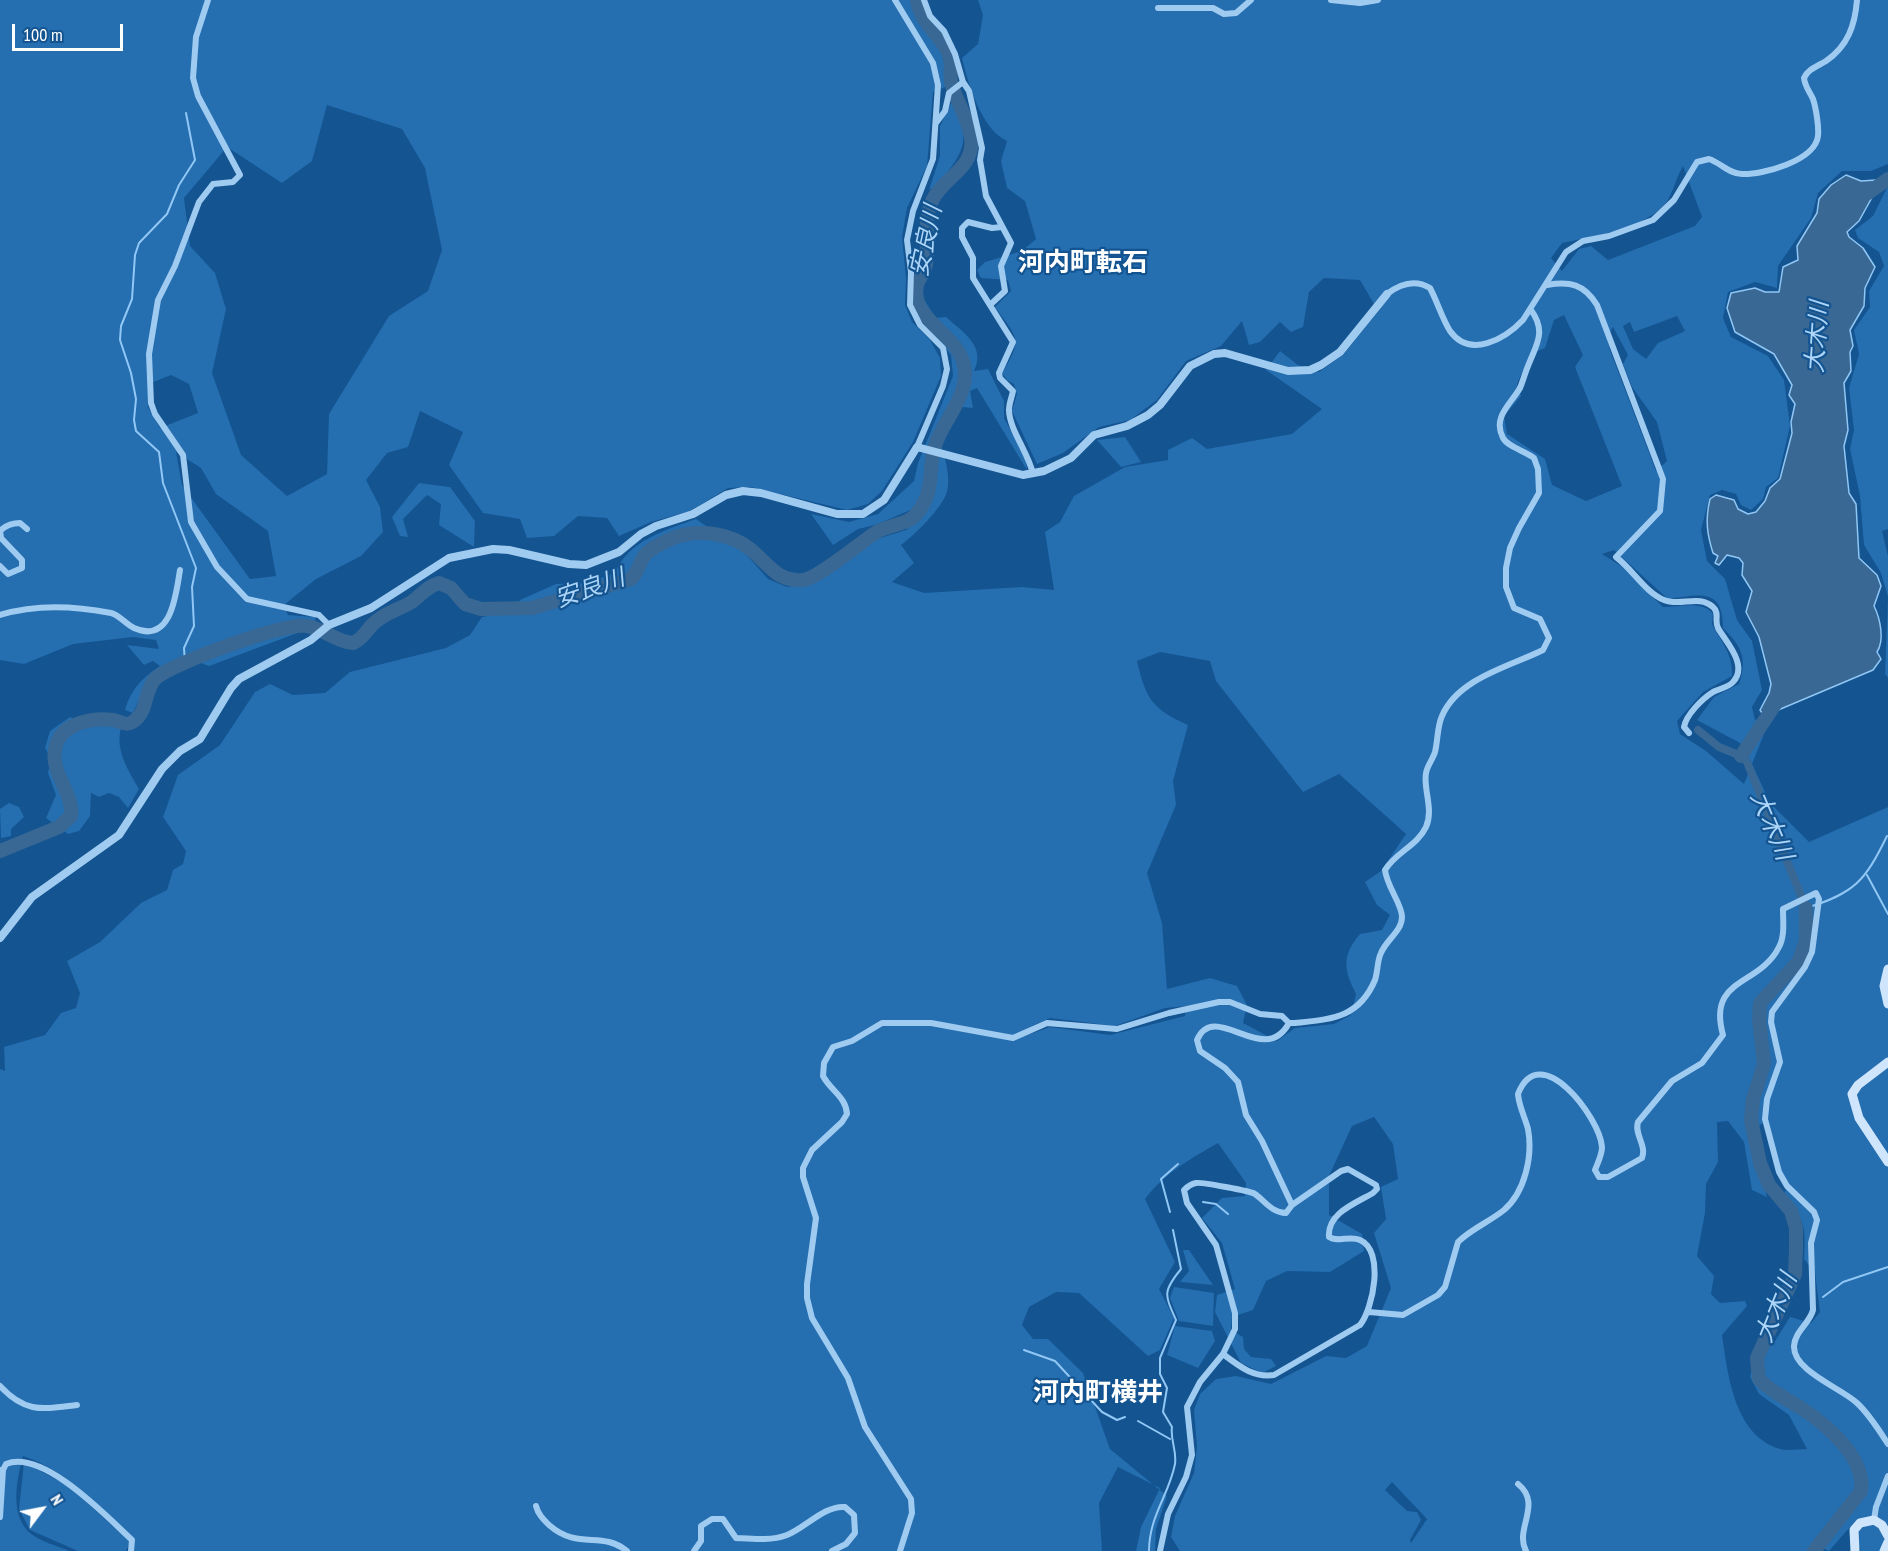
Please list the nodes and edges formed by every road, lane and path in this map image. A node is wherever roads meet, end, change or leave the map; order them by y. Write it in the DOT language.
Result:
graph roads {
  1 [pos="208,0"];
  2 [pos="895,0"];
  3 [pos="924,0"];
  4 [pos="1251,0"];
  5 [pos="1331,0"];
  6 [pos="1378,0"];
  7 [pos="1857,0"];
  8 [pos="1158,8"];
  9 [pos="959,84"];
  10 [pos="936,123"];
  11 [pos="1002,227"];
  12 [pos="1547,285"];
  13 [pos="1387,294"];
  14 [pos="991,304"];
  15 [pos="1531,310"];
  16 [pos="920,447"];
  17 [pos="1033,474"];
  18 [pos="27,529"];
  19 [pos="0,566"];
  20 [pos="180,570"];
  21 [pos="0,615"];
  22 [pos="328,626"];
  23 [pos="1689,733"];
  24 [pos="0,938"];
  25 [pos="1888,969"];
  26 [pos="1888,1004"];
  27 [pos="1289,1023"];
  28 [pos="1888,1062"];
  29 [pos="1888,1162"];
  30 [pos="1292,1205"];
  31 [pos="1369,1312"];
  32 [pos="1223,1354"];
  33 [pos="0,1386"];
  34 [pos="77,1405"];
  35 [pos="1888,1444"];
  36 [pos="1,1470"];
  37 [pos="1888,1476"];
  38 [pos="1518,1484"];
  39 [pos="536,1506"];
  40 [pos="0,1517"];
  41 [pos="1874,1520"];
  42 [pos="1888,1536"];
  43 [pos="1888,1542"];
  44 [pos="131,1551"];
  45 [pos="627,1551"];
  46 [pos="694,1551"];
  47 [pos="831,1551"];
  48 [pos="900,1551"];
  49 [pos="1161,1551"];
  50 [pos="1526,1551"];
  51 [pos="1855,1551"];
  52 [pos="1884,1551"];
  1 -- 22 [label="street"];
  2 -- 10 [label="street"];
  3 -- 9 [label="street"];
  4 -- 8 [label="street"];
  5 -- 6 [label="street"];
  7 -- 12 [label="street"];
  9 -- 10 [label="street"];
  9 -- 11 [label="street"];
  10 -- 16 [label="street"];
  11 -- 14 [label="street"];
  11 -- 14 [label="street"];
  12 -- 15 [label="street"];
  12 -- 23 [label="street"];
  13 -- 15 [label="street"];
  13 -- 17 [label="street"];
  14 -- 17 [label="street"];
  15 -- 27 [label="street"];
  16 -- 17 [label="street"];
  16 -- 22 [label="street"];
  18 -- 19 [label="street"];
  20 -- 21 [label="street"];
  22 -- 24 [label="street"];
  25 -- 26 [label="main road"];
  27 -- 30 [label="street"];
  27 -- 48 [label="street"];
  28 -- 29 [label="main road"];
  30 -- 31 [label="street"];
  30 -- 32 [label="street"];
  31 -- 32 [label="street"];
  31 -- 35 [label="street"];
  32 -- 49 [label="street"];
  33 -- 34 [label="street"];
  36 -- 40 [label="street"];
  36 -- 44 [label="street"];
  37 -- 41 [label="street"];
  38 -- 50 [label="street"];
  39 -- 45 [label="street"];
  41 -- 42 [label="main road"];
  41 -- 51 [label="main road"];
  43 -- 52 [label="main road"];
  46 -- 47 [label="street"];
}
